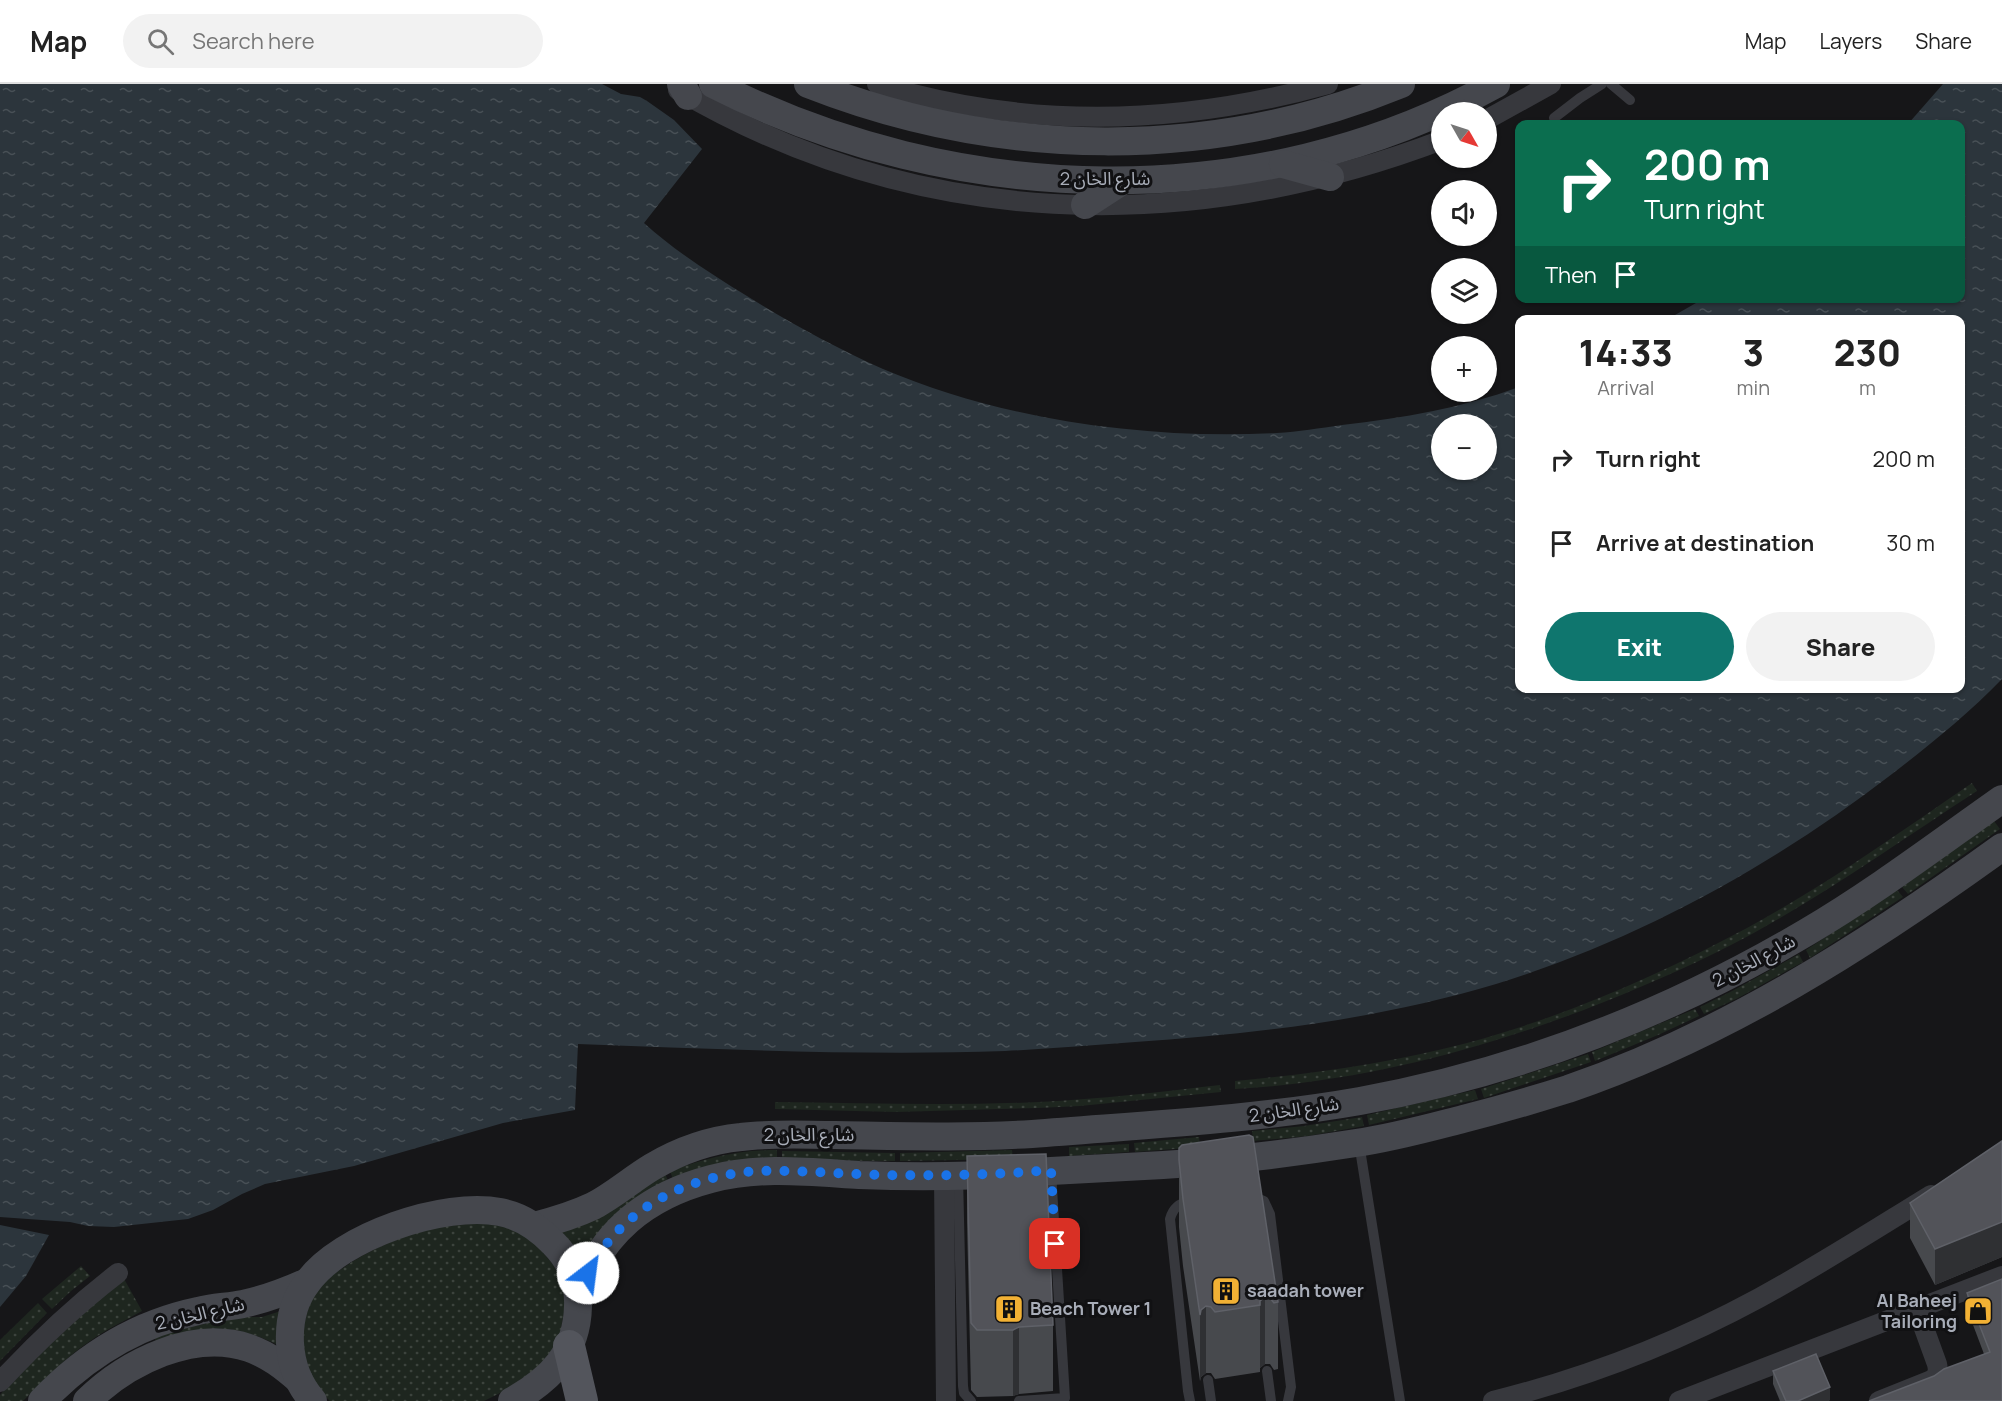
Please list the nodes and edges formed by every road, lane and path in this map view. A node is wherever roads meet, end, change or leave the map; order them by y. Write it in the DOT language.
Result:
graph roads {
  1 [pos="713,84"];
  2 [pos="808,84"];
  3 [pos="877,84"];
  4 [pos="1328,84"];
  5 [pos="1401,84"];
  6 [pos="1496,84"];
  7 [pos="1551,84"];
  8 [pos="1602,84"];
  9 [pos="1611,84"];
  10 [pos="894,87"];
  11 [pos="679,88"];
  12 [pos="1630,100"];
  13 [pos="1497,114"];
  14 [pos="1554,118"];
  15 [pos="1431,144"];
  16 [pos="1281,163"];
  17 [pos="1330,177"];
  18 [pos="1122,181"];
  19 [pos="1085,205"];
  20 [pos="2002,799"];
  21 [pos="2002,847"];
  22 [pos="1359,1143"];
  23 [pos="1051,1170"];
  24 [pos="951,1176"];
  25 [pos="1249,1183"];
  26 [pos="1943,1187"];
  27 [pos="1193,1197"];
  28 [pos="534,1226"];
  29 [pos="118,1273"];
  30 [pos="2002,1276"];
  31 [pos="308,1282"];
  32 [pos="578,1298"];
  33 [pos="1917,1309"];
  34 [pos="569,1346"];
  35 [pos="1267,1371"];
  36 [pos="1208,1380"];
  37 [pos="0,1382"];
  38 [pos="306,1391"];
  39 [pos="1065,1400"];
  40 [pos="42,1401"];
  41 [pos="87,1401"];
  42 [pos="512,1401"];
  43 [pos="582,1401"];
  44 [pos="945,1401"];
  45 [pos="971,1401"];
  46 [pos="1019,1401"];
  47 [pos="1035,1401"];
  48 [pos="1190,1401"];
  49 [pos="1211,1401"];
  50 [pos="1271,1401"];
  51 [pos="1288,1401"];
  52 [pos="1400,1401"];
  53 [pos="1493,1401"];
  54 [pos="1679,1401"];
  55 [pos="1879,1401"];
  1 -- 18 [label="main road, شارع الخان 2"];
  2 -- 5 [label="main road, شارع الخان 2"];
  3 -- 10 [label="street"];
  4 -- 10 [label="street"];
  6 -- 16 [label="main road, شارع الخان 2"];
  7 -- 13 [label="street"];
  8 -- 14 [label="lane"];
  9 -- 12 [label="lane"];
  11 -- 19 [label="street"];
  15 -- 17 [label="street"];
  16 -- 17 [label="main road"];
  16 -- 18 [label="main road, شارع الخان 2"];
  17 -- 19 [label="street"];
  18 -- 19 [label="main road"];
  20 -- 28 [label="main road, شارع الخان 2"];
  21 -- 22 [label="main road, شارع الخان 2"];
  22 -- 23 [label="main road, شارع الخان 2"];
  22 -- 52 [label="lane"];
  23 -- 24 [label="main road, شارع الخان 2"];
  23 -- 39 [label="lane"];
  24 -- 32 [label="main road, شارع الخان 2"];
  24 -- 44 [label="street"];
  24 -- 45 [label="lane"];
  25 -- 51 [label="lane"];
  26 -- 53 [label="street"];
  27 -- 48 [label="lane"];
  28 -- 31 [label="main road"];
  28 -- 32 [label="main road"];
  29 -- 37 [label="street"];
  30 -- 33 [label="street"];
  31 -- 38 [label="main road"];
  31 -- 40 [label="main road, شارع الخان 2"];
  32 -- 34 [label="main road"];
  33 -- 54 [label="street"];
  33 -- 55 [label="street"];
  34 -- 42 [label="main road"];
  34 -- 43 [label="main road"];
  35 -- 50 [label="lane"];
  36 -- 49 [label="lane"];
  38 -- 41 [label="main road, شارع الخان 2"];
  39 -- 47 [label="lane"];
  46 -- 47 [label="lane"];
}
